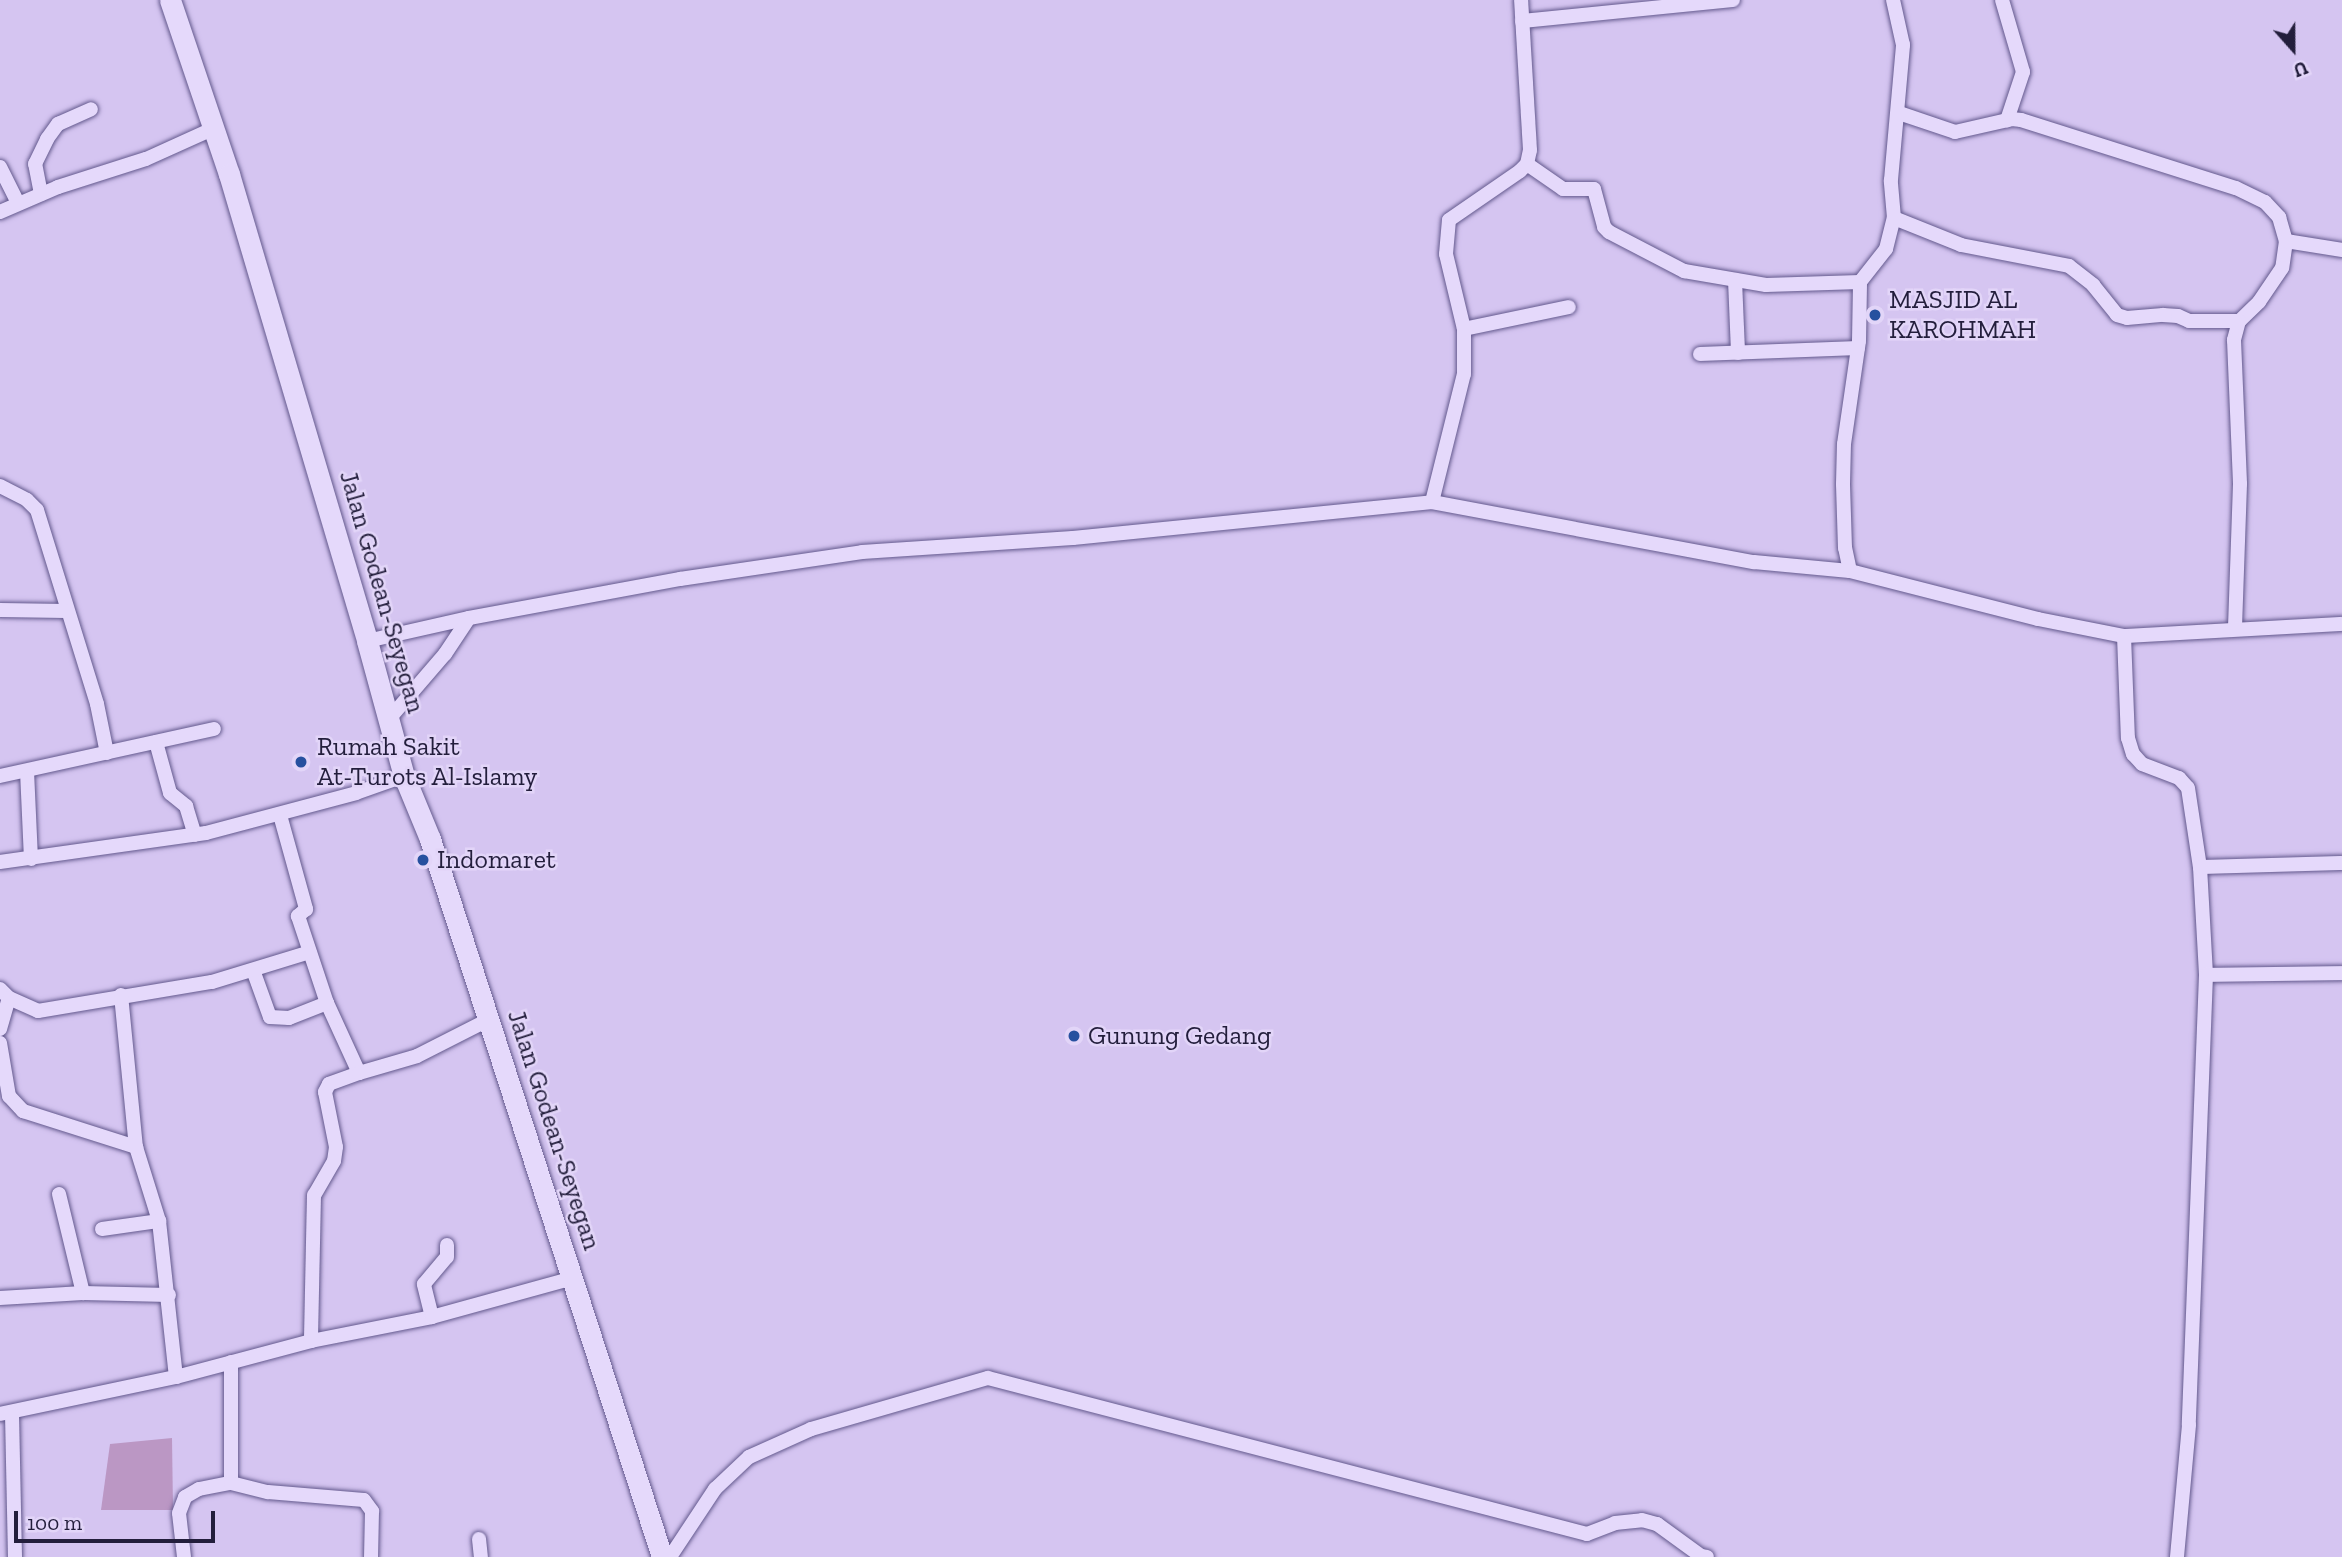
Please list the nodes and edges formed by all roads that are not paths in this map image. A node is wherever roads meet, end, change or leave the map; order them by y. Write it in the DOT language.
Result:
graph roads {
  1 [pos="170,0"];
  2 [pos="1521,0"];
  3 [pos="1733,0"];
  4 [pos="1893,0"];
  5 [pos="2002,0"];
  6 [pos="1522,21"];
  7 [pos="91,109"];
  8 [pos="1899,113"];
  9 [pos="2007,120"];
  10 [pos="212,129"];
  11 [pos="1527,164"];
  12 [pos="0,167"];
  13 [pos="41,194"];
  14 [pos="18,203"];
  15 [pos="0,212"];
  16 [pos="1894,218"];
  17 [pos="2286,241"];
  18 [pos="2342,250"];
  19 [pos="1735,280"];
  20 [pos="1860,282"];
  21 [pos="1569,307"];
  22 [pos="2239,321"];
  23 [pos="1464,329"];
  24 [pos="1858,348"];
  25 [pos="1738,353"];
  26 [pos="1700,354"];
  27 [pos="0,486"];
  28 [pos="1432,502"];
  29 [pos="1850,571"];
  30 [pos="0,610"];
  31 [pos="66,611"];
  32 [pos="469,618"];
  33 [pos="2342,624"];
  34 [pos="2235,629"];
  35 [pos="2124,636"];
  36 [pos="367,641"];
  37 [pos="389,719"];
  38 [pos="214,729"];
  39 [pos="156,743"];
  40 [pos="107,754"];
  41 [pos="27,771"];
  42 [pos="0,776"];
  43 [pos="404,776"];
  44 [pos="280,815"];
  45 [pos="195,835"];
  46 [pos="31,859"];
  47 [pos="0,862"];
  48 [pos="2342,863"];
  49 [pos="2200,867"];
  50 [pos="310,952"];
  51 [pos="253,970"];
  52 [pos="2342,972"];
  53 [pos="2206,975"];
  54 [pos="5,993"];
  55 [pos="121,995"];
  56 [pos="327,1003"];
  57 [pos="488,1020"];
  58 [pos="0,1029"];
  59 [pos="0,1043"];
  60 [pos="359,1073"];
  61 [pos="136,1147"];
  62 [pos="59,1194"];
  63 [pos="159,1221"];
  64 [pos="102,1229"];
  65 [pos="447,1245"];
  66 [pos="574,1279"];
  67 [pos="83,1293"];
  68 [pos="169,1296"];
  69 [pos="0,1298"];
  70 [pos="432,1317"];
  71 [pos="311,1341"];
  72 [pos="231,1362"];
  73 [pos="176,1377"];
  74 [pos="6,1414"];
  75 [pos="231,1483"];
  76 [pos="480,1539"];
  77 [pos="15,1557"];
  78 [pos="184,1557"];
  79 [pos="371,1557"];
  80 [pos="481,1557"];
  81 [pos="662,1557"];
  82 [pos="670,1557"];
  83 [pos="1707,1557"];
  84 [pos="2177,1557"];
  1 -- 10 [label="main road, Jalan Godean-Seyegan"];
  2 -- 6 [label="street"];
  3 -- 6 [label="street"];
  4 -- 8 [label="street"];
  5 -- 9 [label="street"];
  6 -- 11 [label="street"];
  7 -- 13 [label="street"];
  8 -- 9 [label="street"];
  8 -- 16 [label="street"];
  9 -- 17 [label="street"];
  10 -- 13 [label="street"];
  10 -- 36 [label="main road, Jalan Godean-Seyegan"];
  11 -- 19 [label="street"];
  11 -- 23 [label="street"];
  12 -- 14 [label="street"];
  13 -- 14 [label="street"];
  14 -- 15 [label="street"];
  16 -- 20 [label="street"];
  16 -- 22 [label="street"];
  17 -- 18 [label="street"];
  17 -- 22 [label="street"];
  19 -- 20 [label="street"];
  19 -- 25 [label="street"];
  20 -- 24 [label="street"];
  21 -- 23 [label="street"];
  22 -- 34 [label="street"];
  23 -- 28 [label="street"];
  24 -- 25 [label="street"];
  24 -- 29 [label="street"];
  25 -- 26 [label="street"];
  27 -- 31 [label="street"];
  28 -- 29 [label="street"];
  28 -- 32 [label="street"];
  29 -- 35 [label="street"];
  30 -- 31 [label="street"];
  31 -- 40 [label="street"];
  32 -- 36 [label="street"];
  32 -- 37 [label="street"];
  33 -- 34 [label="street"];
  34 -- 35 [label="street"];
  35 -- 49 [label="street"];
  36 -- 37 [label="main road, Jalan Godean-Seyegan"];
  37 -- 43 [label="main road, Jalan Godean-Seyegan"];
  38 -- 39 [label="street"];
  39 -- 40 [label="street"];
  39 -- 45 [label="street"];
  40 -- 41 [label="street"];
  41 -- 42 [label="street"];
  41 -- 46 [label="street"];
  43 -- 44 [label="street"];
  43 -- 57 [label="main road, Jalan Godean-Seyegan"];
  44 -- 45 [label="street"];
  44 -- 50 [label="street"];
  45 -- 46 [label="street"];
  46 -- 47 [label="street"];
  48 -- 49 [label="street"];
  49 -- 53 [label="street"];
  50 -- 51 [label="street"];
  50 -- 56 [label="street"];
  51 -- 55 [label="street"];
  51 -- 56 [label="street"];
  52 -- 53 [label="street"];
  53 -- 84 [label="street"];
  54 -- 55 [label="street"];
  54 -- 58 [label="street"];
  55 -- 61 [label="street"];
  56 -- 60 [label="street"];
  57 -- 60 [label="street"];
  57 -- 66 [label="main road, Jalan Godean-Seyegan"];
  59 -- 61 [label="street"];
  60 -- 71 [label="street"];
  61 -- 63 [label="street"];
  62 -- 67 [label="street"];
  63 -- 64 [label="street"];
  63 -- 68 [label="street"];
  65 -- 70 [label="street"];
  66 -- 70 [label="street"];
  66 -- 81 [label="main road, Jalan Godean-Seyegan"];
  67 -- 68 [label="street"];
  67 -- 69 [label="street"];
  68 -- 73 [label="street"];
  70 -- 71 [label="street"];
  71 -- 72 [label="street"];
  72 -- 73 [label="street"];
  72 -- 75 [label="street"];
  73 -- 74 [label="street"];
  74 -- 77 [label="street"];
  75 -- 78 [label="street"];
  75 -- 79 [label="street"];
  76 -- 80 [label="street"];
  82 -- 83 [label="street"];
}
